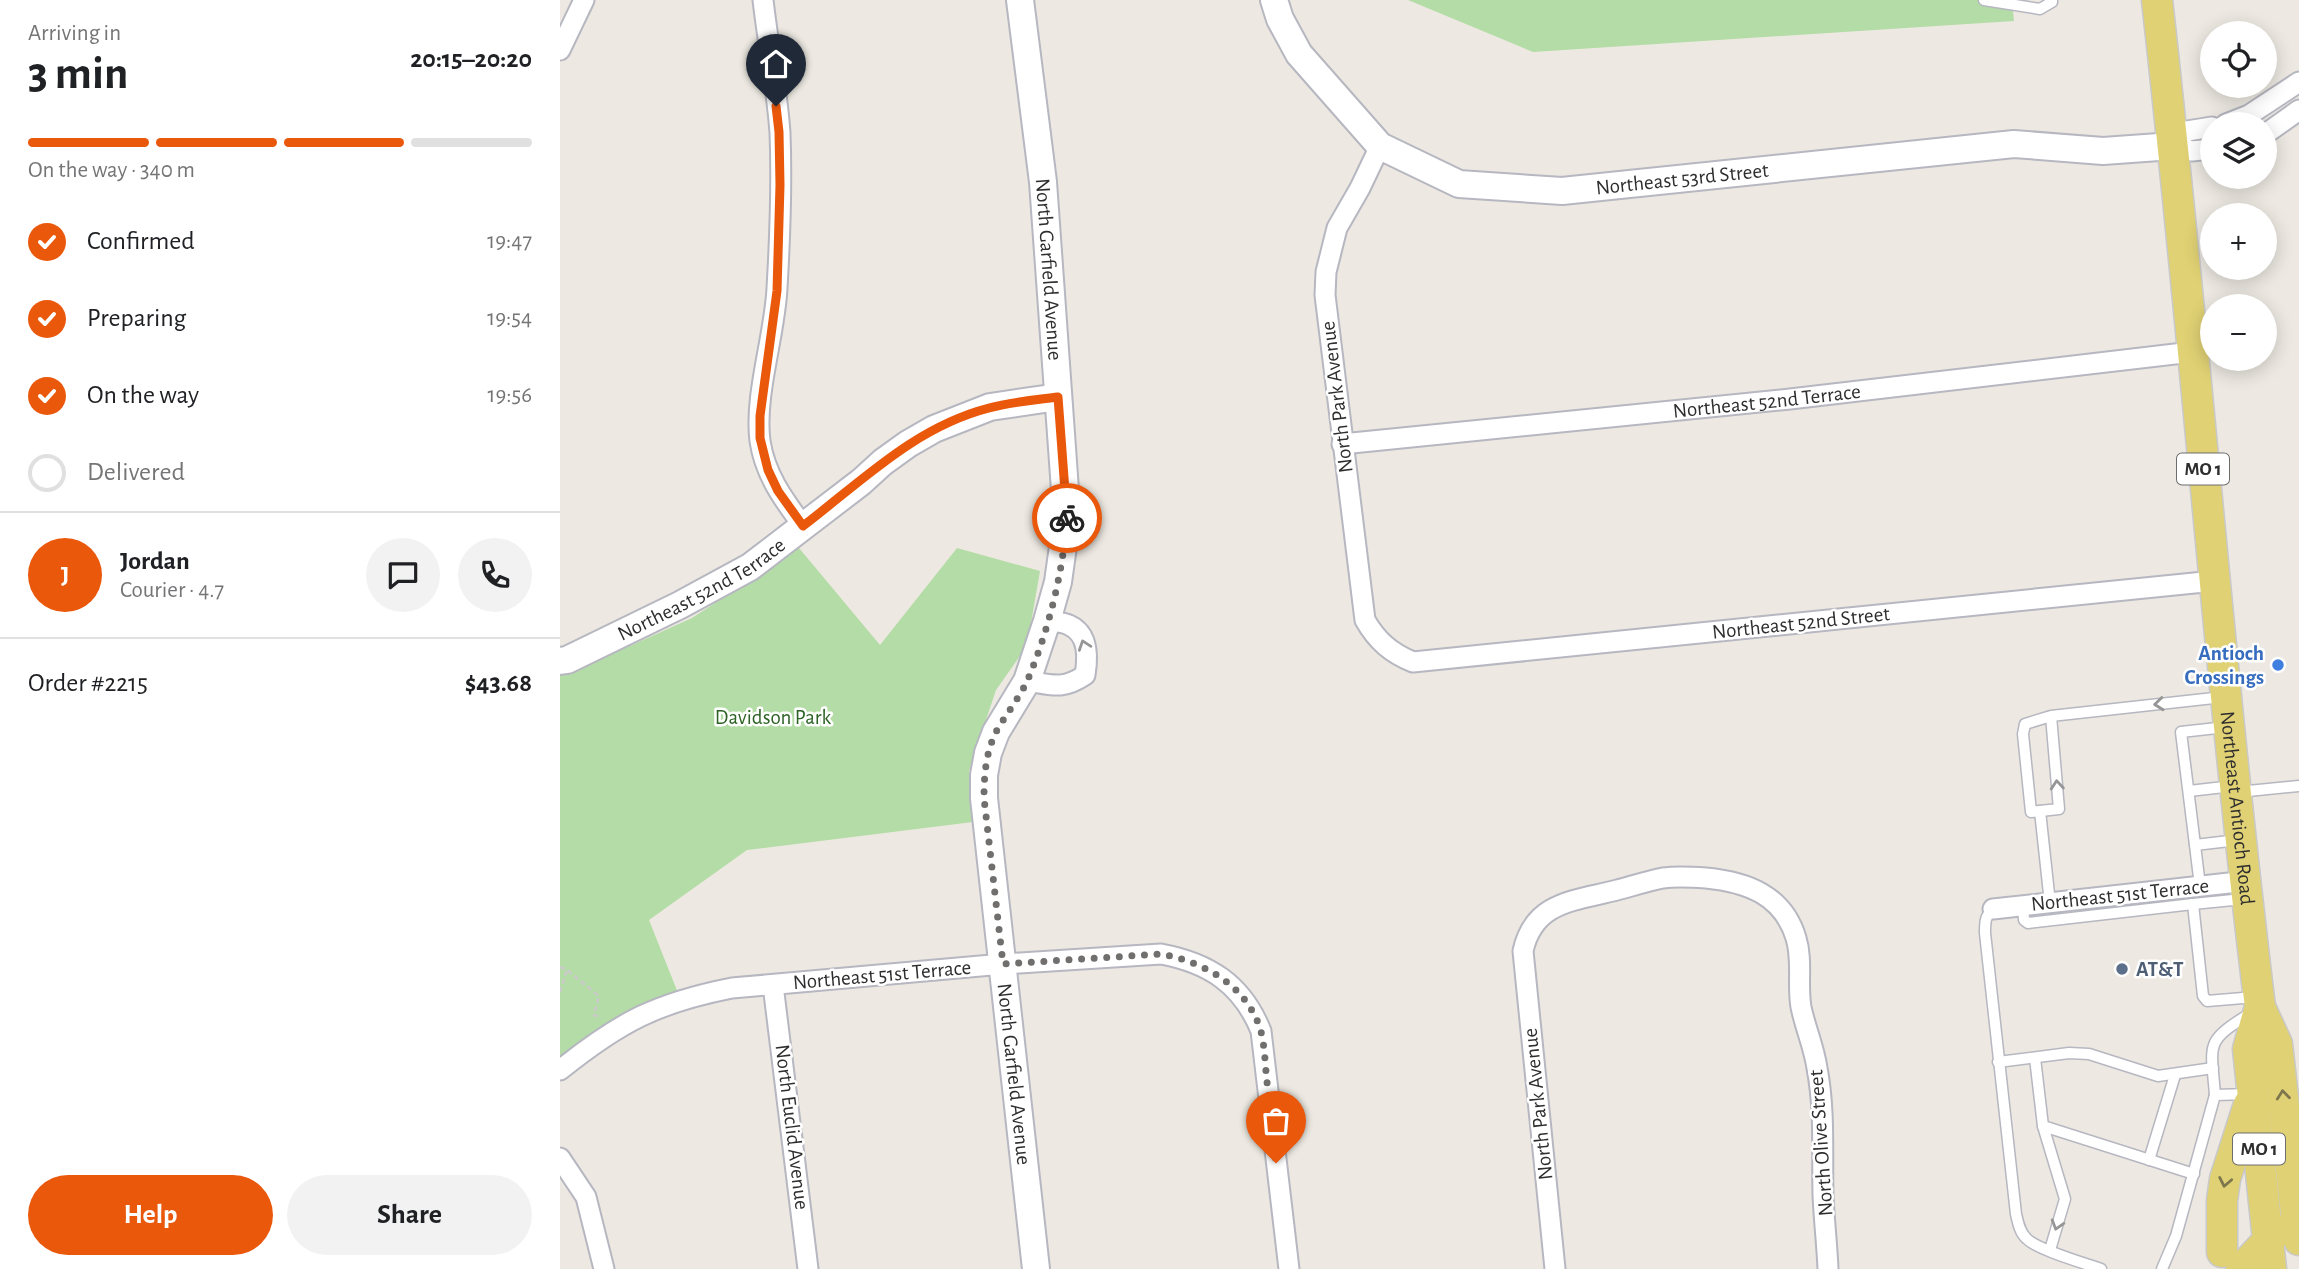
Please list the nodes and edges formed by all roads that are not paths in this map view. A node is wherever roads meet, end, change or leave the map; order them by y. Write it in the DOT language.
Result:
graph roads {
  1 [pos="584,0"];
  2 [pos="763,0"];
  3 [pos="1020,0"];
  4 [pos="1274,0"];
  5 [pos="1984,0"];
  6 [pos="2052,0"];
  7 [pos="2157,0"];
  8 [pos="560,50"];
  9 [pos="2299,82"];
  10 [pos="2299,110"];
  11 [pos="2254,112"];
  12 [pos="2277,128"];
  13 [pos="2200,129"];
  14 [pos="1380,146"];
  15 [pos="2173,146"];
  16 [pos="2200,150"];
  17 [pos="2192,352"];
  18 [pos="1058,397"];
  19 [pos="1342,444"];
  20 [pos="803,526"];
  21 [pos="2214,581"];
  22 [pos="1047,621"];
  23 [pos="1390,650"];
  24 [pos="560,661"];
  25 [pos="1027,681"];
  26 [pos="2227,697"];
  27 [pos="2051,716"];
  28 [pos="2230,727"];
  29 [pos="2299,786"];
  30 [pos="2237,789"];
  31 [pos="2189,791"];
  32 [pos="2040,811"];
  33 [pos="2242,839"];
  34 [pos="2195,845"];
  35 [pos="2248,890"];
  36 [pos="2196,895"];
  37 [pos="1773,902"];
  38 [pos="2050,902"];
  39 [pos="2023,906"];
  40 [pos="1993,909"];
  41 [pos="1003,964"];
  42 [pos="774,985"];
  43 [pos="2260,1002"];
  44 [pos="2277,1044"];
  45 [pos="2035,1058"];
  46 [pos="1998,1062"];
  47 [pos="2299,1064"];
  48 [pos="2213,1068"];
  49 [pos="560,1070"];
  50 [pos="2175,1075"];
  51 [pos="2253,1093"];
  52 [pos="2215,1096"];
  53 [pos="2043,1126"];
  54 [pos="560,1158"];
  55 [pos="2150,1160"];
  56 [pos="2295,1171"];
  57 [pos="2194,1174"];
  58 [pos="2265,1204"];
  59 [pos="2298,1220"];
  60 [pos="2050,1250"];
  61 [pos="2270,1255"];
  62 [pos="2223,1263"];
  63 [pos="604,1269"];
  64 [pos="808,1269"];
  65 [pos="1036,1269"];
  66 [pos="1289,1269"];
  67 [pos="1555,1269"];
  68 [pos="1828,1269"];
  69 [pos="2101,1269"];
  70 [pos="2162,1269"];
  1 -- 8 [label="street"];
  2 -- 20 [label="street"];
  3 -- 18 [label="street, North Garfield Avenue"];
  4 -- 14 [label="street, Northeast 53rd Street"];
  5 -- 6 [label="lane"];
  7 -- 15 [label="main road, MO 1"];
  9 -- 11 [label="street"];
  10 -- 12 [label="street"];
  13 -- 15 [label="street, Northeast 53rd Street"];
  14 -- 15 [label="street, Northeast 53rd Street"];
  14 -- 19 [label="street, North Park Avenue"];
  15 -- 16 [label="street, Northeast 53rd Street"];
  15 -- 17 [label="main road, Northeast Antioch Road / MO 1"];
  17 -- 19 [label="street, Northeast 52nd Terrace"];
  17 -- 21 [label="main road, Northeast Antioch Road / MO 1"];
  18 -- 20 [label="street, Northeast 52nd Terrace"];
  18 -- 22 [label="street, North Garfield Avenue"];
  19 -- 23 [label="street, North Park Avenue"];
  20 -- 24 [label="street, Northeast 52nd Terrace"];
  21 -- 23 [label="street, Northeast 52nd Street"];
  21 -- 26 [label="main road, Northeast Antioch Road / MO 1"];
  22 -- 25 [label="street, North Garfield Avenue"];
  25 -- 22 [label="street, one-way"];
  25 -- 41 [label="street, North Garfield Avenue"];
  26 -- 27 [label="lane, one-way"];
  26 -- 28 [label="main road, Northeast Antioch Road / MO 1"];
  32 -- 27 [label="lane, one-way"];
  27 -- 32 [label="lane"];
  28 -- 30 [label="main road, Northeast Antioch Road / MO 1"];
  28 -- 31 [label="lane"];
  29 -- 30 [label="lane"];
  30 -- 31 [label="lane"];
  30 -- 33 [label="main road, Northeast Antioch Road / MO 1"];
  31 -- 34 [label="lane"];
  32 -- 38 [label="lane"];
  33 -- 34 [label="lane"];
  33 -- 35 [label="main road, Northeast Antioch Road / MO 1"];
  34 -- 36 [label="lane"];
  35 -- 36 [label="street, Northeast 51st Terrace"];
  35 -- 43 [label="main road, Northeast Antioch Road / MO 1"];
  36 -- 38 [label="street, Northeast 51st Terrace"];
  36 -- 39 [label="lane"];
  36 -- 43 [label="lane"];
  37 -- 67 [label="street, North Park Avenue"];
  37 -- 68 [label="street, North Olive Street"];
  38 -- 39 [label="street, Northeast 51st Terrace"];
  39 -- 40 [label="street, Northeast 51st Terrace"];
  40 -- 46 [label="lane"];
  41 -- 42 [label="street, Northeast 51st Terrace"];
  41 -- 65 [label="street, North Garfield Avenue"];
  41 -- 66 [label="street, Northeast 51st Terrace"];
  42 -- 49 [label="street, Northeast 51st Terrace"];
  42 -- 64 [label="street, North Euclid Avenue"];
  43 -- 44 [label="main road, MO 1"];
  43 -- 48 [label="lane"];
  43 -- 51 [label="main road, Northeast Antioch Road / MO 1"];
  44 -- 47 [label="main road"];
  56 -- 44 [label="main road, MO 1, one-way"];
  45 -- 46 [label="lane"];
  45 -- 50 [label="lane"];
  45 -- 53 [label="lane"];
  46 -- 60 [label="lane"];
  48 -- 50 [label="lane"];
  48 -- 52 [label="lane"];
  50 -- 55 [label="lane"];
  51 -- 52 [label="lane"];
  51 -- 58 [label="main road, MO 1"];
  51 -- 62 [label="main road, one-way"];
  52 -- 57 [label="lane"];
  53 -- 55 [label="lane"];
  53 -- 60 [label="lane, one-way"];
  54 -- 63 [label="street"];
  55 -- 57 [label="lane"];
  56 -- 58 [label="main road"];
  56 -- 59 [label="main road, MO 1"];
  57 -- 70 [label="lane"];
  58 -- 61 [label="main road, MO 1"];
  58 -- 62 [label="main road"];
  59 -- 61 [label="main road"];
  60 -- 69 [label="lane"];
  61 -- 62 [label="main road"];
}
